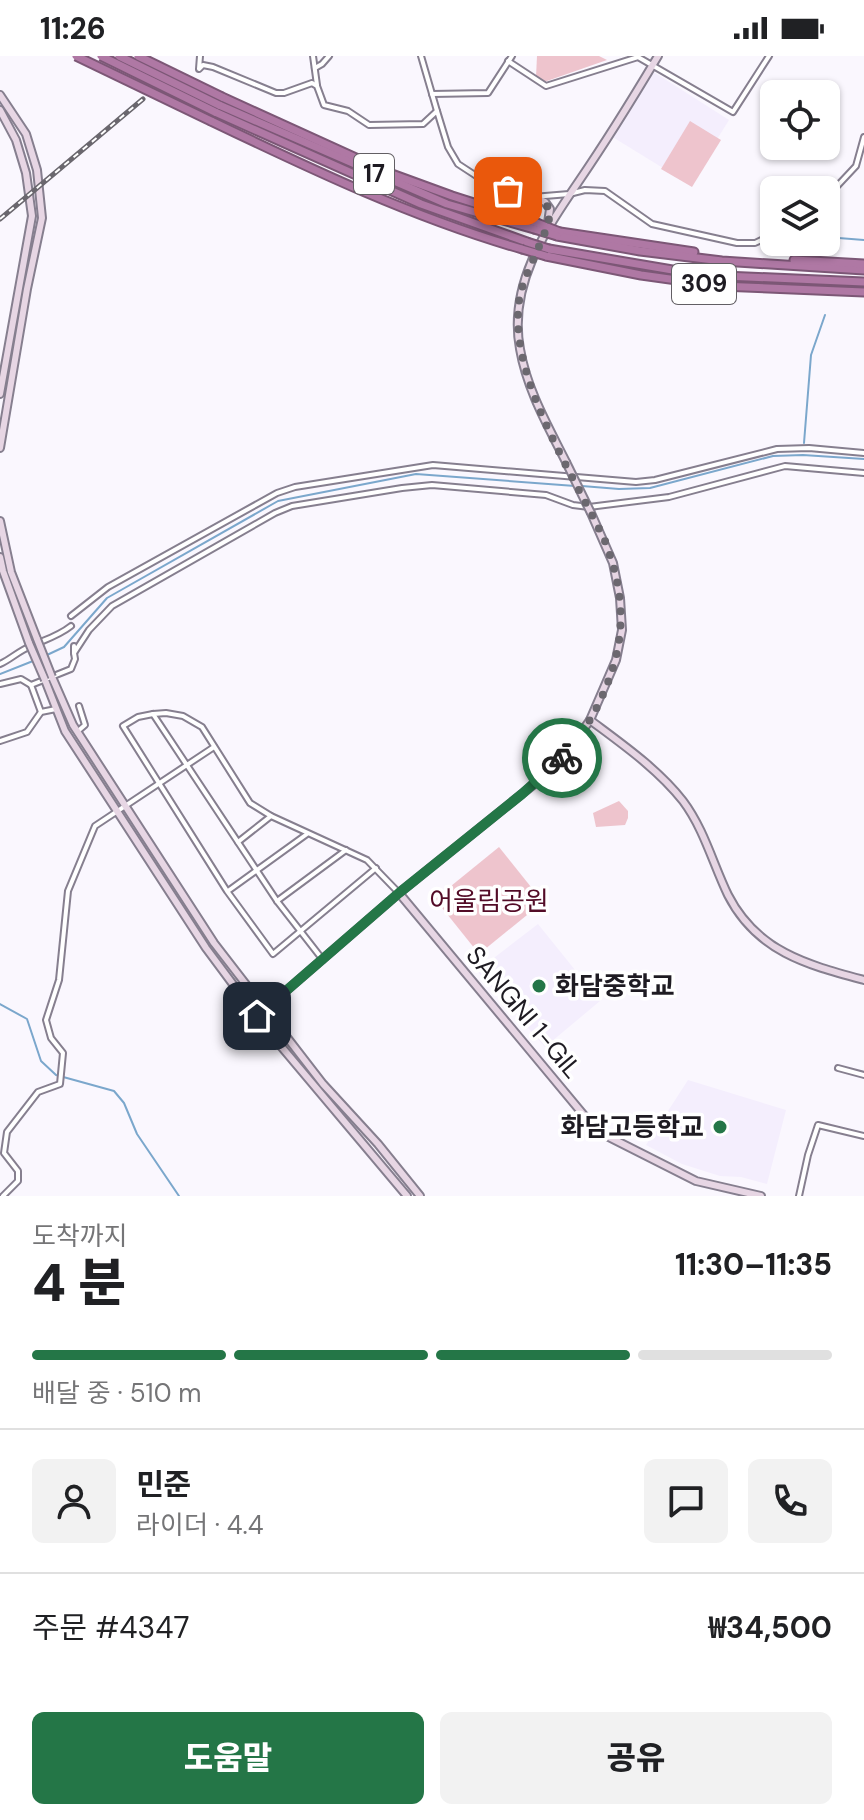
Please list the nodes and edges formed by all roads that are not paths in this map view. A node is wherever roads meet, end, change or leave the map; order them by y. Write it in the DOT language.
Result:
graph roads {
  1 [pos="76,56"];
  2 [pos="101,56"];
  3 [pos="119,56"];
  4 [pos="138,56"];
  5 [pos="313,56"];
  6 [pos="329,56"];
  7 [pos="421,56"];
  8 [pos="638,56"];
  9 [pos="658,56"];
  10 [pos="769,56"];
  11 [pos="200,57"];
  12 [pos="510,58"];
  13 [pos="652,66"];
  14 [pos="315,68"];
  15 [pos="317,86"];
  16 [pos="432,94"];
  17 [pos="0,95"];
  18 [pos="219,105"];
  19 [pos="0,110"];
  20 [pos="437,111"];
  21 [pos="864,137"];
  22 [pos="840,183"];
  23 [pos="569,194"];
  24 [pos="533,197"];
  25 [pos="546,231"];
  26 [pos="760,241"];
  27 [pos="524,246"];
  28 [pos="547,253"];
  29 [pos="864,267"];
  30 [pos="864,282"];
  31 [pos="864,292"];
  32 [pos="0,394"];
  33 [pos="0,448"];
  34 [pos="864,453"];
  35 [pos="864,473"];
  36 [pos="0,521"];
  37 [pos="0,557"];
  38 [pos="71,616"];
  39 [pos="71,626"];
  40 [pos="33,641"];
  41 [pos="74,646"];
  42 [pos="74,653"];
  43 [pos="0,664"];
  44 [pos="48,679"];
  45 [pos="0,684"];
  46 [pos="31,685"];
  47 [pos="79,706"];
  48 [pos="56,709"];
  49 [pos="41,712"];
  50 [pos="153,714"];
  51 [pos="590,720"];
  52 [pos="77,732"];
  53 [pos="0,741"];
  54 [pos="214,747"];
  55 [pos="187,765"];
  56 [pos="159,783"];
  57 [pos="125,806"];
  58 [pos="116,812"];
  59 [pos="271,816"];
  60 [pos="307,834"];
  61 [pos="238,842"];
  62 [pos="346,850"];
  63 [pos="376,868"];
  64 [pos="256,870"];
  65 [pos="227,891"];
  66 [pos="399,893"];
  67 [pos="277,901"];
  68 [pos="301,932"];
  69 [pos="323,960"];
  70 [pos="864,980"];
  71 [pos="264,1009"];
  72 [pos="257,1016"];
  73 [pos="838,1068"];
  74 [pos="864,1075"];
  75 [pos="864,1136"];
  76 [pos="2,1153"];
  77 [pos="3,1196"];
  78 [pos="407,1196"];
  79 [pos="420,1196"];
  80 [pos="761,1196"];
  81 [pos="799,1196"];
  1 -- 27 [label="highway, bridge"];
  2 -- 18 [label="highway, 17, bridge"];
  3 -- 18 [label="highway, 17, bridge"];
  4 -- 18 [label="highway, bridge"];
  5 -- 14 [label="street"];
  6 -- 14 [label="street"];
  7 -- 16 [label="street"];
  8 -- 12 [label="street"];
  8 -- 13 [label="street"];
  9 -- 13 [label="main road"];
  10 -- 13 [label="street"];
  11 -- 15 [label="street"];
  12 -- 16 [label="street"];
  13 -- 23 [label="main road"];
  14 -- 15 [label="street"];
  15 -- 20 [label="street"];
  16 -- 20 [label="street"];
  17 -- 33 [label="main road"];
  18 -- 27 [label="highway, 17"];
  18 -- 29 [label="highway, bridge"];
  19 -- 32 [label="main road"];
  20 -- 24 [label="street"];
  21 -- 22 [label="street"];
  23 -- 24 [label="street"];
  23 -- 25 [label="main road"];
  23 -- 26 [label="street"];
  24 -- 25 [label="main road"];
  25 -- 51 [label="main road, bridge"];
  27 -- 28 [label="highway, 17, bridge"];
  28 -- 30 [label="highway, 17"];
  28 -- 31 [label="highway, 309"];
  34 -- 38 [label="street"];
  35 -- 42 [label="street"];
  36 -- 40 [label="main road"];
  37 -- 40 [label="main road"];
  39 -- 43 [label="street"];
  40 -- 44 [label="main road, bridge"];
  41 -- 42 [label="street"];
  42 -- 46 [label="street"];
  44 -- 48 [label="main road"];
  44 -- 52 [label="main road"];
  45 -- 46 [label="street"];
  46 -- 49 [label="street"];
  47 -- 52 [label="street"];
  48 -- 49 [label="street"];
  48 -- 58 [label="main road"];
  49 -- 53 [label="street"];
  50 -- 54 [label="street"];
  50 -- 55 [label="street"];
  50 -- 56 [label="street"];
  51 -- 66 [label="main road"];
  51 -- 70 [label="main road"];
  52 -- 57 [label="main road"];
  54 -- 55 [label="street"];
  54 -- 59 [label="street"];
  55 -- 56 [label="street"];
  55 -- 61 [label="street"];
  56 -- 57 [label="street"];
  56 -- 65 [label="street"];
  57 -- 58 [label="street"];
  57 -- 71 [label="main road"];
  58 -- 72 [label="main road"];
  58 -- 76 [label="street"];
  59 -- 60 [label="street"];
  59 -- 61 [label="street"];
  60 -- 62 [label="street"];
  60 -- 64 [label="street"];
  61 -- 64 [label="street"];
  62 -- 63 [label="street"];
  62 -- 67 [label="street"];
  63 -- 66 [label="street"];
  63 -- 68 [label="street"];
  64 -- 65 [label="street"];
  64 -- 67 [label="street"];
  65 -- 68 [label="street"];
  66 -- 69 [label="main road"];
  66 -- 80 [label="main road, SANGNI 1-GIL"];
  67 -- 68 [label="street"];
  68 -- 69 [label="street"];
  69 -- 71 [label="main road"];
  71 -- 72 [label="main road"];
  71 -- 79 [label="main road"];
  72 -- 78 [label="main road"];
  73 -- 74 [label="street"];
  75 -- 81 [label="street"];
  76 -- 77 [label="street"];
}
